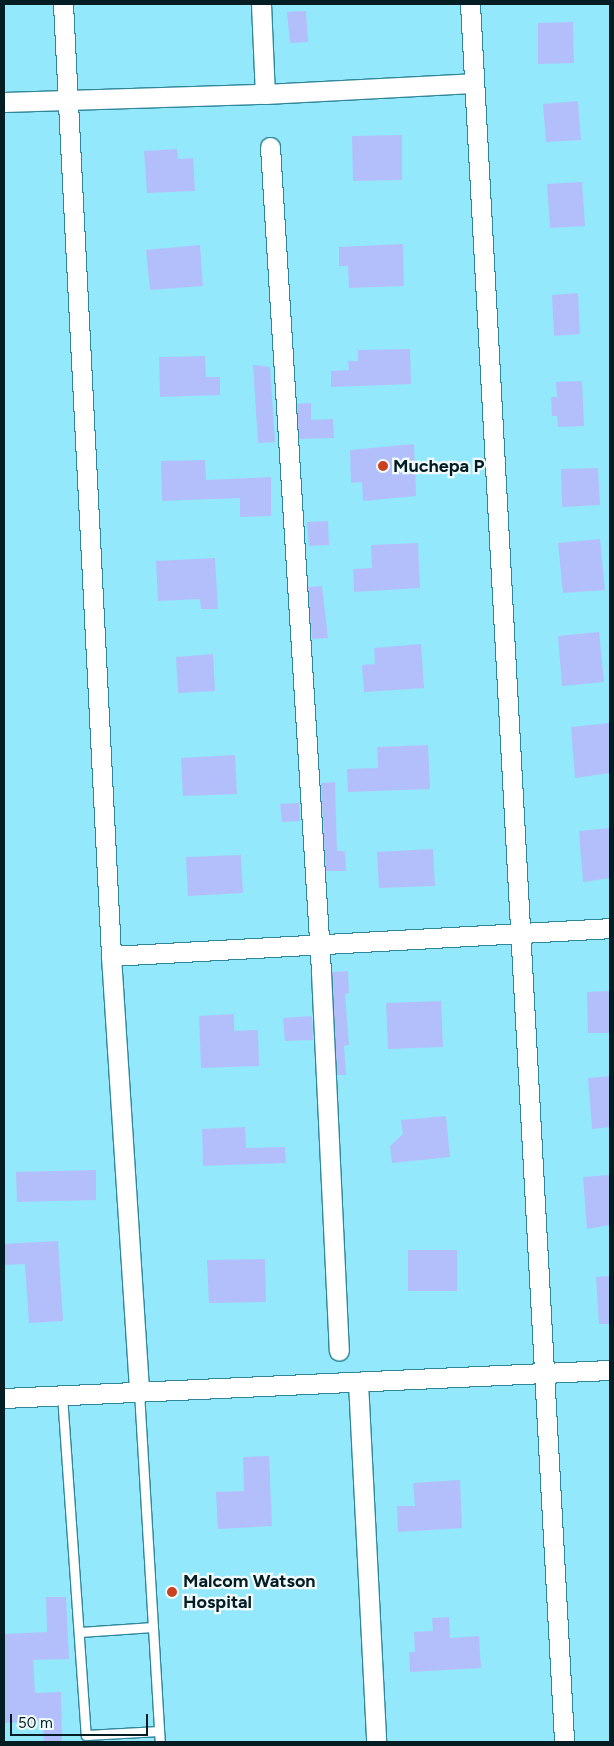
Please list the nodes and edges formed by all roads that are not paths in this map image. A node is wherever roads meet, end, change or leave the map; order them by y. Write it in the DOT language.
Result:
graph roads {
  1 [pos="63,4"];
  2 [pos="261,4"];
  3 [pos="470,4"];
  4 [pos="473,82"];
  5 [pos="265,94"];
  6 [pos="67,99"];
  7 [pos="4,102"];
  8 [pos="270,147"];
  9 [pos="610,928"];
  10 [pos="518,932"];
  11 [pos="317,945"];
  12 [pos="111,956"];
  13 [pos="339,1351"];
  14 [pos="610,1370"];
  15 [pos="544,1373"];
  16 [pos="358,1382"];
  17 [pos="139,1392"];
  18 [pos="62,1395"];
  19 [pos="4,1398"];
  20 [pos="153,1627"];
  21 [pos="80,1632"];
  22 [pos="159,1731"];
  23 [pos="160,1742"];
  24 [pos="376,1742"];
  25 [pos="564,1742"];
  1 -- 6 [label="street"];
  2 -- 5 [label="street"];
  3 -- 4 [label="street"];
  4 -- 5 [label="street"];
  4 -- 10 [label="street"];
  5 -- 6 [label="street"];
  6 -- 7 [label="street"];
  6 -- 12 [label="street"];
  8 -- 11 [label="street"];
  9 -- 10 [label="street"];
  10 -- 11 [label="street"];
  10 -- 15 [label="street"];
  11 -- 12 [label="street"];
  11 -- 13 [label="street"];
  12 -- 17 [label="street"];
  14 -- 15 [label="street"];
  15 -- 16 [label="street"];
  15 -- 25 [label="street"];
  16 -- 17 [label="street"];
  16 -- 24 [label="street"];
  17 -- 18 [label="street"];
  17 -- 20 [label="lane"];
  18 -- 19 [label="street"];
  18 -- 21 [label="lane"];
  20 -- 21 [label="lane"];
  20 -- 22 [label="lane"];
  21 -- 22 [label="lane"];
  22 -- 23 [label="lane"];
}
